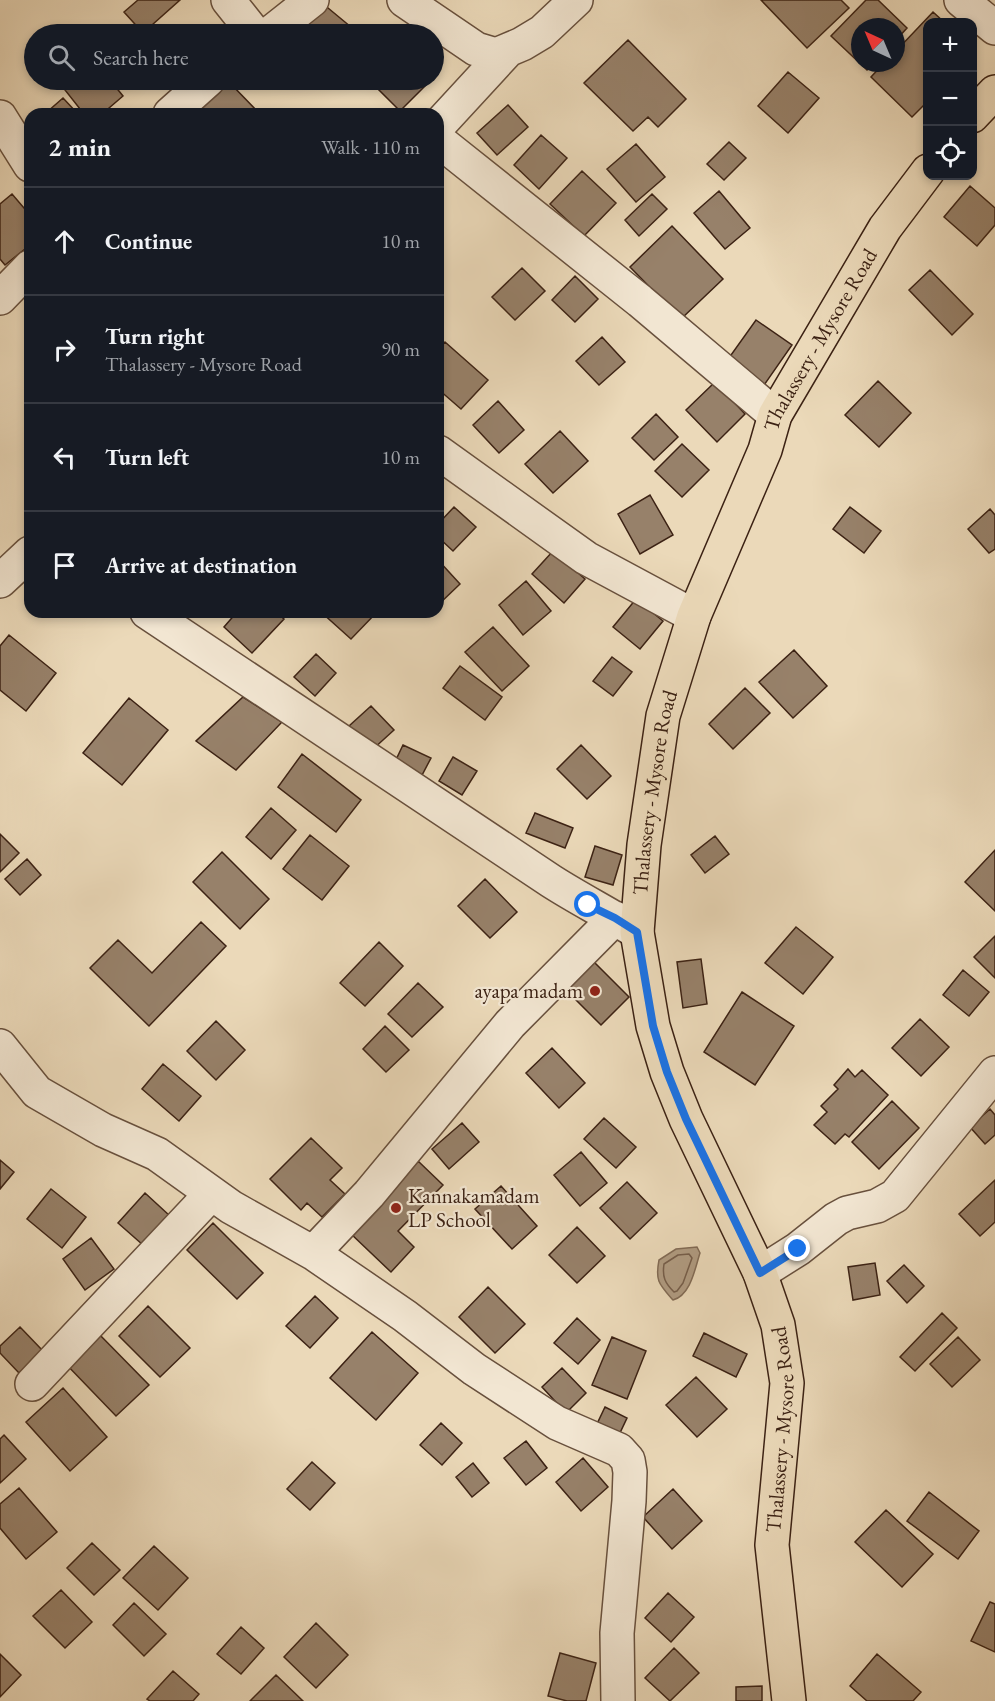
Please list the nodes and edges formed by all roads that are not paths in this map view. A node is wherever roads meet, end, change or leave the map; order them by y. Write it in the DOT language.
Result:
graph roads {
  1 [pos="228,0"];
  2 [pos="312,0"];
  3 [pos="404,0"];
  4 [pos="576,0"];
  5 [pos="961,0"];
  6 [pos="247,24"];
  7 [pos="282,24"];
  8 [pos="439,24"];
  9 [pos="444,27"];
  10 [pos="995,28"];
  11 [pos="508,50"];
  12 [pos="197,90"];
  13 [pos="995,92"];
  14 [pos="177,108"];
  15 [pos="977,111"];
  16 [pos="0,117"];
  17 [pos="444,119"];
  18 [pos="444,146"];
  19 [pos="24,155"];
  20 [pos="923,176"];
  21 [pos="24,273"];
  22 [pos="0,298"];
  23 [pos="775,415"];
  24 [pos="444,456"];
  25 [pos="24,559"];
  26 [pos="0,581"];
  27 [pos="694,616"];
  28 [pos="156,618"];
  29 [pos="626,925"];
  30 [pos="0,1046"];
  31 [pos="995,1073"];
  32 [pos="211,1194"];
  33 [pos="313,1253"];
  34 [pos="760,1273"];
  35 [pos="32,1384"];
  36 [pos="618,1701"];
  37 [pos="789,1701"];
  1 -- 6 [label="street"];
  2 -- 7 [label="street"];
  3 -- 8 [label="street"];
  4 -- 11 [label="street"];
  5 -- 10 [label="street"];
  9 -- 11 [label="street"];
  11 -- 17 [label="street"];
  12 -- 14 [label="street"];
  13 -- 15 [label="main road"];
  16 -- 19 [label="street"];
  18 -- 23 [label="street"];
  20 -- 23 [label="main road, Thalassery - Mysore Road"];
  21 -- 22 [label="street"];
  23 -- 27 [label="main road, Thalassery - Mysore Road"];
  24 -- 27 [label="street"];
  25 -- 26 [label="street"];
  27 -- 29 [label="main road, Thalassery - Mysore Road"];
  28 -- 29 [label="street"];
  29 -- 33 [label="street"];
  29 -- 34 [label="main road, Thalassery - Mysore Road"];
  30 -- 32 [label="street"];
  31 -- 34 [label="street"];
  32 -- 33 [label="street"];
  32 -- 35 [label="street"];
  33 -- 36 [label="street"];
  34 -- 37 [label="main road, Thalassery - Mysore Road"];
}
